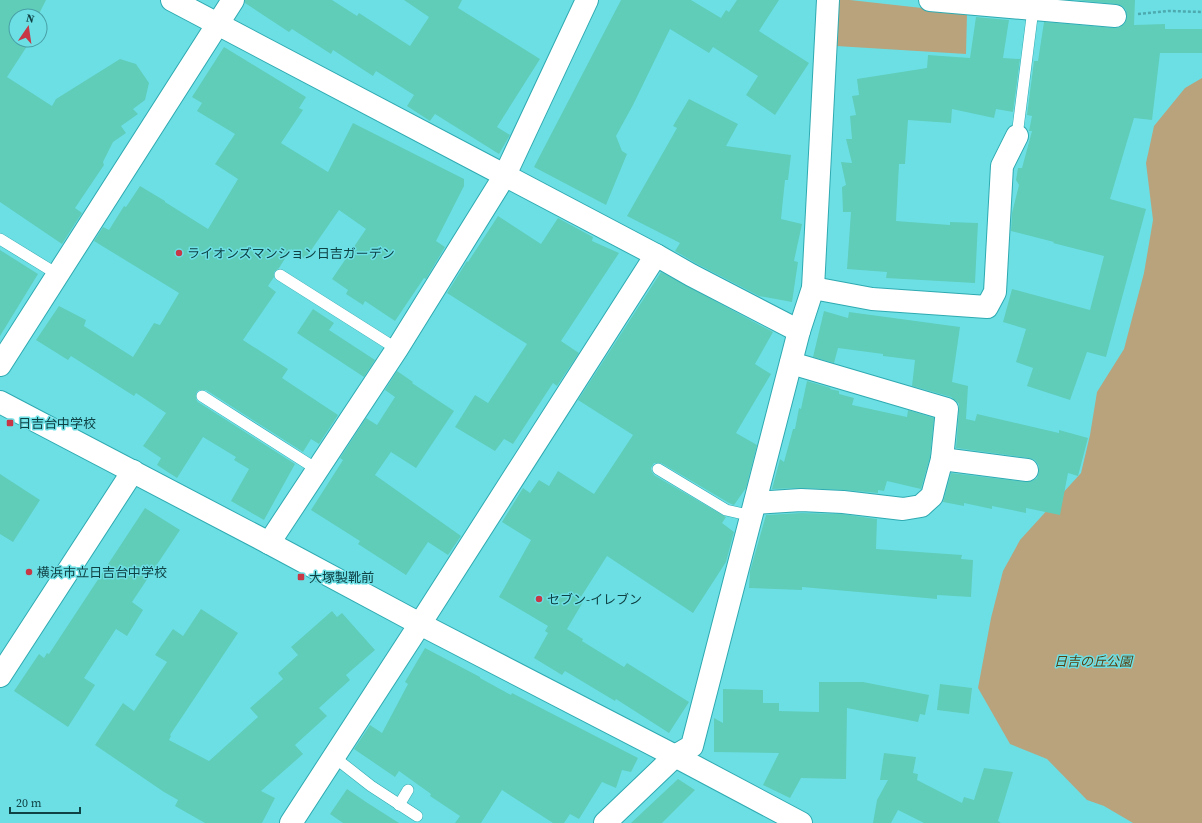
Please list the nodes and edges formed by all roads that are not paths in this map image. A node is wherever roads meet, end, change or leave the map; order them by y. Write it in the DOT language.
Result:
graph roads {
  1 [pos="172,0"];
  2 [pos="233,0"];
  3 [pos="586,0"];
  4 [pos="828,0"];
  5 [pos="938,0"];
  6 [pos="1033,9"];
  7 [pos="1115,16"];
  8 [pos="217,24"];
  9 [pos="1017,136"];
  10 [pos="505,175"];
  11 [pos="0,239"];
  12 [pos="656,255"];
  13 [pos="58,274"];
  14 [pos="280,275"];
  15 [pos="813,288"];
  16 [pos="799,331"];
  17 [pos="397,349"];
  18 [pos="791,363"];
  19 [pos="0,365"];
  20 [pos="202,396"];
  21 [pos="0,402"];
  22 [pos="942,459"];
  23 [pos="658,469"];
  24 [pos="318,470"];
  25 [pos="1027,470"];
  26 [pos="133,471"];
  27 [pos="754,509"];
  28 [pos="269,543"];
  29 [pos="420,624"];
  30 [pos="0,676"];
  31 [pos="675,756"];
  32 [pos="334,757"];
  33 [pos="408,790"];
  34 [pos="399,805"];
  35 [pos="417,816"];
  36 [pos="290,823"];
  37 [pos="605,823"];
  38 [pos="801,823"];
  1 -- 8 [label="street"];
  2 -- 8 [label="street"];
  3 -- 10 [label="street"];
  4 -- 15 [label="street"];
  5 -- 6 [label="street"];
  6 -- 7 [label="street"];
  6 -- 9 [label="lane"];
  8 -- 10 [label="street"];
  8 -- 13 [label="street"];
  9 -- 15 [label="street"];
  10 -- 12 [label="street"];
  10 -- 17 [label="street"];
  11 -- 13 [label="lane"];
  12 -- 16 [label="street"];
  12 -- 29 [label="street"];
  13 -- 19 [label="street"];
  14 -- 17 [label="lane"];
  15 -- 16 [label="street"];
  16 -- 18 [label="street"];
  17 -- 24 [label="street"];
  18 -- 22 [label="street"];
  18 -- 27 [label="street"];
  20 -- 24 [label="lane"];
  21 -- 26 [label="street"];
  22 -- 25 [label="street"];
  22 -- 27 [label="street"];
  23 -- 27 [label="lane"];
  24 -- 28 [label="street"];
  26 -- 28 [label="street"];
  26 -- 30 [label="street"];
  27 -- 31 [label="street"];
  28 -- 29 [label="street"];
  29 -- 31 [label="street"];
  29 -- 32 [label="street"];
  31 -- 37 [label="street"];
  31 -- 38 [label="street"];
  32 -- 34 [label="lane"];
  32 -- 36 [label="street"];
  33 -- 34 [label="lane"];
  34 -- 35 [label="lane"];
}
